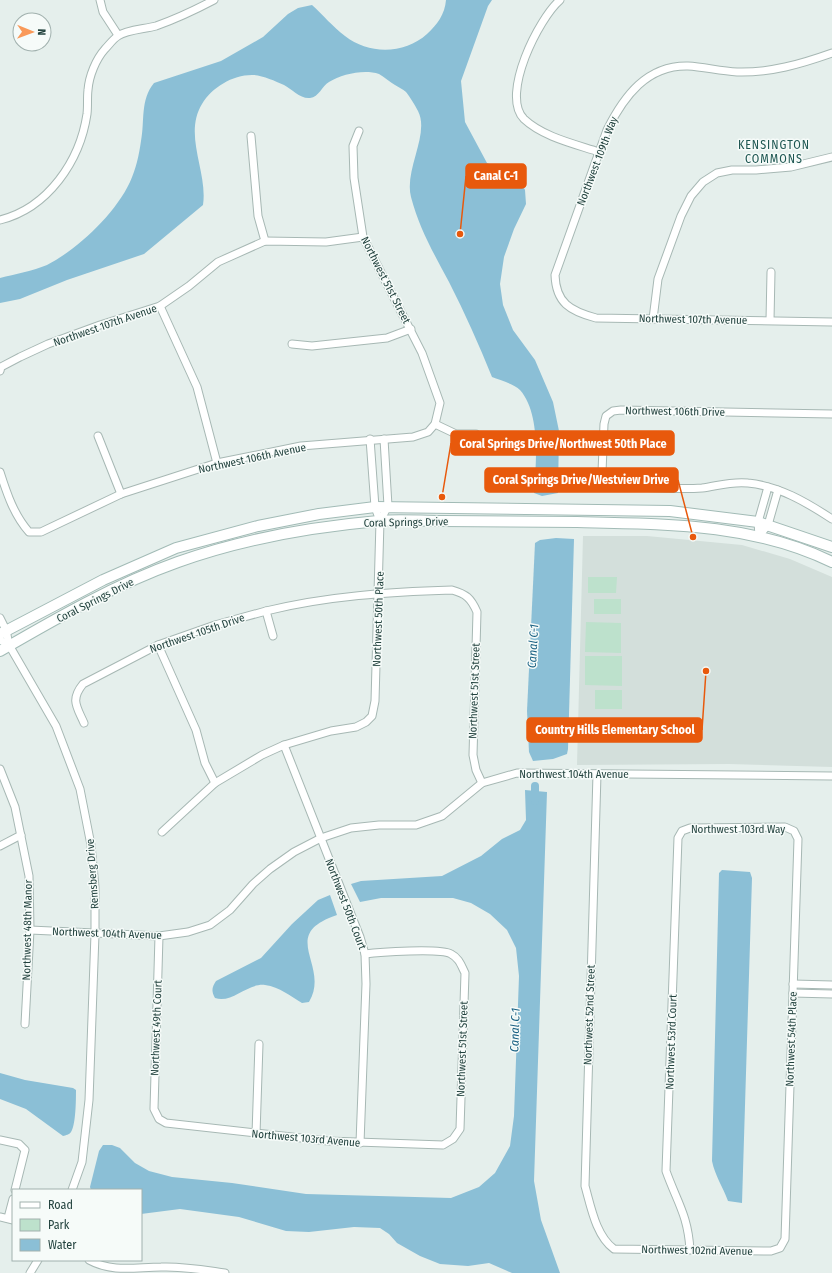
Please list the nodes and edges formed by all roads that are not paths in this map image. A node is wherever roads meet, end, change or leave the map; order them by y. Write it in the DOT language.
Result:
graph roads {
  1 [pos="100,0"];
  2 [pos="214,0"];
  3 [pos="560,0"];
  4 [pos="118,35"];
  5 [pos="832,53"];
  6 [pos="359,131"];
  7 [pos="251,136"];
  8 [pos="599,152"];
  9 [pos="832,158"];
  10 [pos="0,220"];
  11 [pos="362,237"];
  12 [pos="265,241"];
  13 [pos="771,272"];
  14 [pos="561,299"];
  15 [pos="160,306"];
  16 [pos="653,319"];
  17 [pos="770,320"];
  18 [pos="832,322"];
  19 [pos="411,329"];
  20 [pos="292,344"];
  21 [pos="1,369"];
  22 [pos="832,414"];
  23 [pos="435,424"];
  24 [pos="476,434"];
  25 [pos="98,436"];
  26 [pos="370,439"];
  27 [pos="384,439"];
  28 [pos="217,464"];
  29 [pos="0,472"];
  30 [pos="768,487"];
  31 [pos="778,490"];
  32 [pos="121,494"];
  33 [pos="388,506"];
  34 [pos="375,507"];
  35 [pos="832,519"];
  36 [pos="380,521"];
  37 [pos="763,523"];
  38 [pos="759,536"];
  39 [pos="832,547"];
  40 [pos="832,562"];
  41 [pos="379,592"];
  42 [pos="472,600"];
  43 [pos="266,611"];
  44 [pos="0,618"];
  45 [pos="3,632"];
  46 [pos="273,636"];
  47 [pos="0,640"];
  48 [pos="158,645"];
  49 [pos="4,648"];
  50 [pos="84,723"];
  51 [pos="284,745"];
  52 [pos="0,769"];
  53 [pos="597,774"];
  54 [pos="832,776"];
  55 [pos="482,783"];
  56 [pos="215,784"];
  57 [pos="682,831"];
  58 [pos="794,831"];
  59 [pos="162,832"];
  60 [pos="21,836"];
  61 [pos="321,838"];
  62 [pos="0,846"];
  63 [pos="30,930"];
  64 [pos="95,934"];
  65 [pos="159,936"];
  66 [pos="365,954"];
  67 [pos="793,984"];
  68 [pos="832,985"];
  69 [pos="793,993"];
  70 [pos="832,994"];
  71 [pos="25,1024"];
  72 [pos="259,1044"];
  73 [pos="159,1119"];
  74 [pos="256,1134"];
  75 [pos="454,1139"];
  76 [pos="0,1140"];
  77 [pos="360,1143"];
  78 [pos="16,1189"];
  79 [pos="72,1189"];
  80 [pos="12,1202"];
  81 [pos="7,1218"];
  82 [pos="780,1248"];
  83 [pos="614,1249"];
  84 [pos="690,1250"];
  85 [pos="37,1261"];
  86 [pos="90,1261"];
  87 [pos="99,1270"];
  88 [pos="30,1273"];
  89 [pos="225,1273"];
  1 -- 4 [label="street"];
  2 -- 4 [label="street"];
  3 -- 8 [label="street"];
  4 -- 10 [label="street"];
  5 -- 8 [label="street, Northwest 109th Way"];
  6 -- 11 [label="street, Northwest 51st Street"];
  7 -- 12 [label="street"];
  8 -- 14 [label="street, Northwest 109th Way"];
  9 -- 16 [label="street"];
  11 -- 12 [label="street, Northwest 107th Avenue"];
  11 -- 19 [label="street, Northwest 51st Street"];
  12 -- 15 [label="street, Northwest 107th Avenue"];
  13 -- 17 [label="street"];
  14 -- 16 [label="street, Northwest 107th Avenue"];
  15 -- 21 [label="street, Northwest 107th Avenue"];
  15 -- 28 [label="street"];
  16 -- 17 [label="street, Northwest 107th Avenue"];
  17 -- 18 [label="street, Northwest 107th Avenue"];
  19 -- 20 [label="street"];
  19 -- 23 [label="street, Northwest 51st Street"];
  22 -- 30 [label="street, Northwest 106th Drive"];
  23 -- 24 [label="street"];
  23 -- 27 [label="street, Northwest 106th Avenue"];
  25 -- 32 [label="street"];
  26 -- 27 [label="street, Northwest 106th Avenue"];
  26 -- 28 [label="street, Northwest 106th Avenue"];
  26 -- 34 [label="street, Northwest 50th Place"];
  27 -- 33 [label="street"];
  28 -- 32 [label="street, Northwest 106th Avenue"];
  29 -- 32 [label="street, Northwest 106th Avenue"];
  30 -- 31 [label="street, Northwest 106th Drive"];
  30 -- 37 [label="street"];
  31 -- 35 [label="street, Northwest 106th Drive"];
  31 -- 37 [label="street"];
  33 -- 34 [label="main road, Coral Springs Drive"];
  33 -- 36 [label="street, Northwest 50th Place"];
  33 -- 37 [label="main road, Coral Springs Drive"];
  34 -- 36 [label="street, Northwest 50th Place"];
  34 -- 45 [label="main road, Coral Springs Drive"];
  36 -- 38 [label="main road, Coral Springs Drive"];
  36 -- 41 [label="street, Northwest 50th Place"];
  36 -- 49 [label="main road, Coral Springs Drive"];
  37 -- 38 [label="street"];
  37 -- 39 [label="main road, Coral Springs Drive"];
  38 -- 40 [label="main road, Coral Springs Drive"];
  41 -- 42 [label="street, Northwest 105th Drive"];
  41 -- 43 [label="street, Northwest 105th Drive"];
  41 -- 51 [label="street, Northwest 50th Place"];
  42 -- 55 [label="street, Northwest 51st Street"];
  43 -- 46 [label="street"];
  43 -- 48 [label="street, Northwest 105th Drive"];
  44 -- 45 [label="street, Remsberg Drive"];
  45 -- 49 [label="street, Remsberg Drive"];
  47 -- 49 [label="street, Remsberg Drive"];
  48 -- 50 [label="street, Northwest 105th Drive"];
  48 -- 56 [label="street"];
  49 -- 64 [label="street, Remsberg Drive"];
  51 -- 56 [label="street"];
  51 -- 61 [label="street, Northwest 50th Court"];
  52 -- 60 [label="street, Northwest 48th Manor"];
  53 -- 54 [label="street, Northwest 104th Avenue"];
  53 -- 55 [label="street, Northwest 104th Avenue"];
  53 -- 83 [label="street, Northwest 52nd Street"];
  55 -- 61 [label="street, Northwest 104th Avenue"];
  56 -- 59 [label="street"];
  57 -- 58 [label="street, Northwest 103rd Way"];
  57 -- 84 [label="street, Northwest 53rd Court"];
  58 -- 67 [label="street, Northwest 54th Place"];
  60 -- 62 [label="street"];
  60 -- 63 [label="street, Northwest 48th Manor"];
  61 -- 65 [label="street, Northwest 104th Avenue"];
  61 -- 66 [label="street, Northwest 50th Court"];
  63 -- 64 [label="street, Northwest 104th Avenue"];
  63 -- 71 [label="street, Northwest 48th Manor"];
  64 -- 65 [label="street, Northwest 104th Avenue"];
  64 -- 79 [label="street, Remsberg Drive"];
  65 -- 73 [label="street, Northwest 49th Court"];
  66 -- 75 [label="street, Northwest 51st Street"];
  66 -- 77 [label="street, Northwest 50th Court"];
  67 -- 68 [label="street"];
  67 -- 69 [label="street, Northwest 54th Place"];
  69 -- 70 [label="street"];
  69 -- 82 [label="street, Northwest 54th Place"];
  72 -- 74 [label="street"];
  73 -- 74 [label="street, Northwest 103rd Avenue"];
  74 -- 77 [label="street, Northwest 103rd Avenue"];
  75 -- 77 [label="street, Northwest 103rd Avenue"];
  76 -- 78 [label="street"];
  80 -- 81 [label="street"];
  82 -- 84 [label="street, Northwest 102nd Avenue"];
  83 -- 84 [label="street, Northwest 102nd Avenue"];
  85 -- 88 [label="street"];
  86 -- 87 [label="street"];
  87 -- 89 [label="street"];
}
